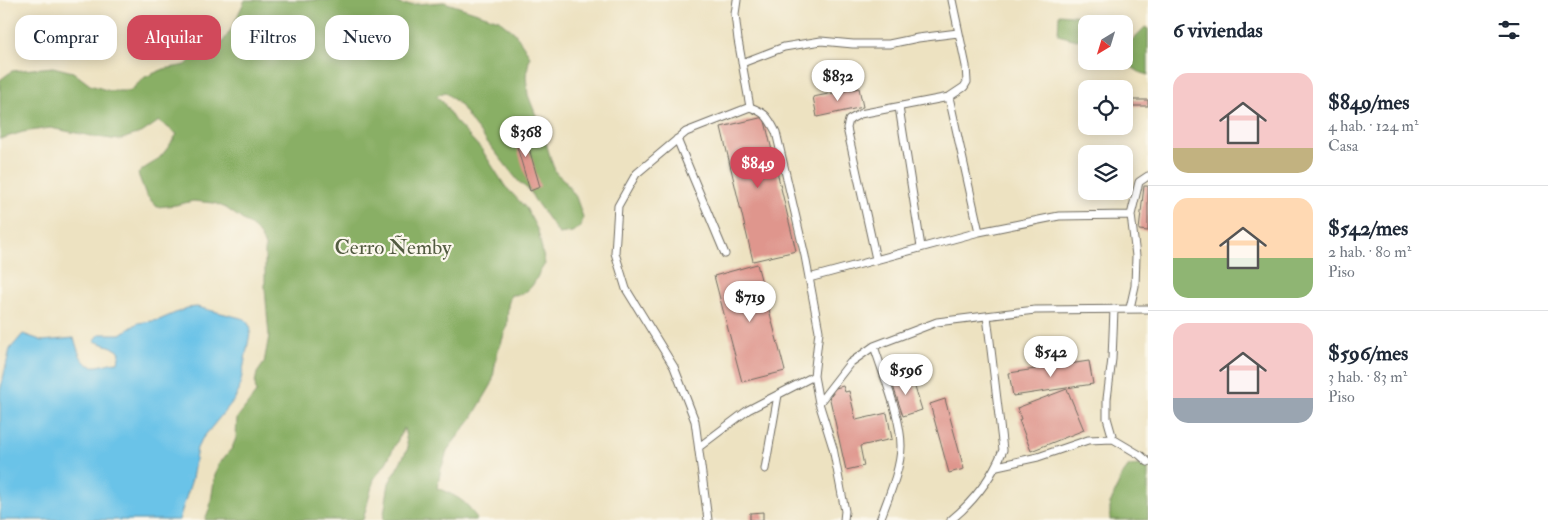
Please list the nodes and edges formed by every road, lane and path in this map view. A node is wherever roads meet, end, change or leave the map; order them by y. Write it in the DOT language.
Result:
graph roads {
  1 [pos="737,0"];
  2 [pos="952,0"];
  3 [pos="958,33"];
  4 [pos="742,63"];
  5 [pos="949,97"];
  6 [pos="750,107"];
  7 [pos="899,107"];
  8 [pos="677,139"];
  9 [pos="1148,176"];
  10 [pos="1131,215"];
  11 [pos="979,232"];
  12 [pos="922,247"];
  13 [pos="725,254"];
  14 [pos="876,259"];
  15 [pos="809,278"];
  16 [pos="1130,308"];
  17 [pos="1114,309"];
  18 [pos="1148,309"];
  19 [pos="987,316"];
  20 [pos="874,346"];
  21 [pos="814,376"];
  22 [pos="778,395"];
  23 [pos="818,403"];
  24 [pos="1113,439"];
  25 [pos="698,447"];
  26 [pos="1148,462"];
  27 [pos="996,466"];
  28 [pos="765,469"];
  29 [pos="708,520"];
  30 [pos="844,520"];
  31 [pos="880,520"];
  32 [pos="951,520"];
  1 -- 4 [label="lane"];
  2 -- 3 [label="lane"];
  3 -- 4 [label="lane"];
  3 -- 5 [label="lane"];
  4 -- 6 [label="lane"];
  5 -- 7 [label="lane"];
  5 -- 11 [label="lane"];
  6 -- 8 [label="lane"];
  6 -- 15 [label="lane"];
  7 -- 12 [label="lane"];
  7 -- 14 [label="lane"];
  8 -- 13 [label="lane"];
  8 -- 25 [label="lane"];
  9 -- 10 [label="lane"];
  10 -- 11 [label="lane"];
  10 -- 16 [label="lane"];
  11 -- 12 [label="lane"];
  12 -- 14 [label="lane"];
  14 -- 15 [label="lane"];
  15 -- 21 [label="lane"];
  16 -- 17 [label="lane"];
  16 -- 18 [label="lane"];
  17 -- 19 [label="lane"];
  17 -- 24 [label="lane"];
  19 -- 20 [label="lane"];
  19 -- 27 [label="lane"];
  20 -- 23 [label="lane"];
  20 -- 31 [label="lane"];
  21 -- 22 [label="lane"];
  21 -- 23 [label="lane"];
  22 -- 25 [label="lane"];
  22 -- 28 [label="lane"];
  23 -- 30 [label="lane"];
  24 -- 26 [label="lane"];
  24 -- 27 [label="lane"];
  25 -- 29 [label="lane"];
  27 -- 32 [label="lane"];
}
